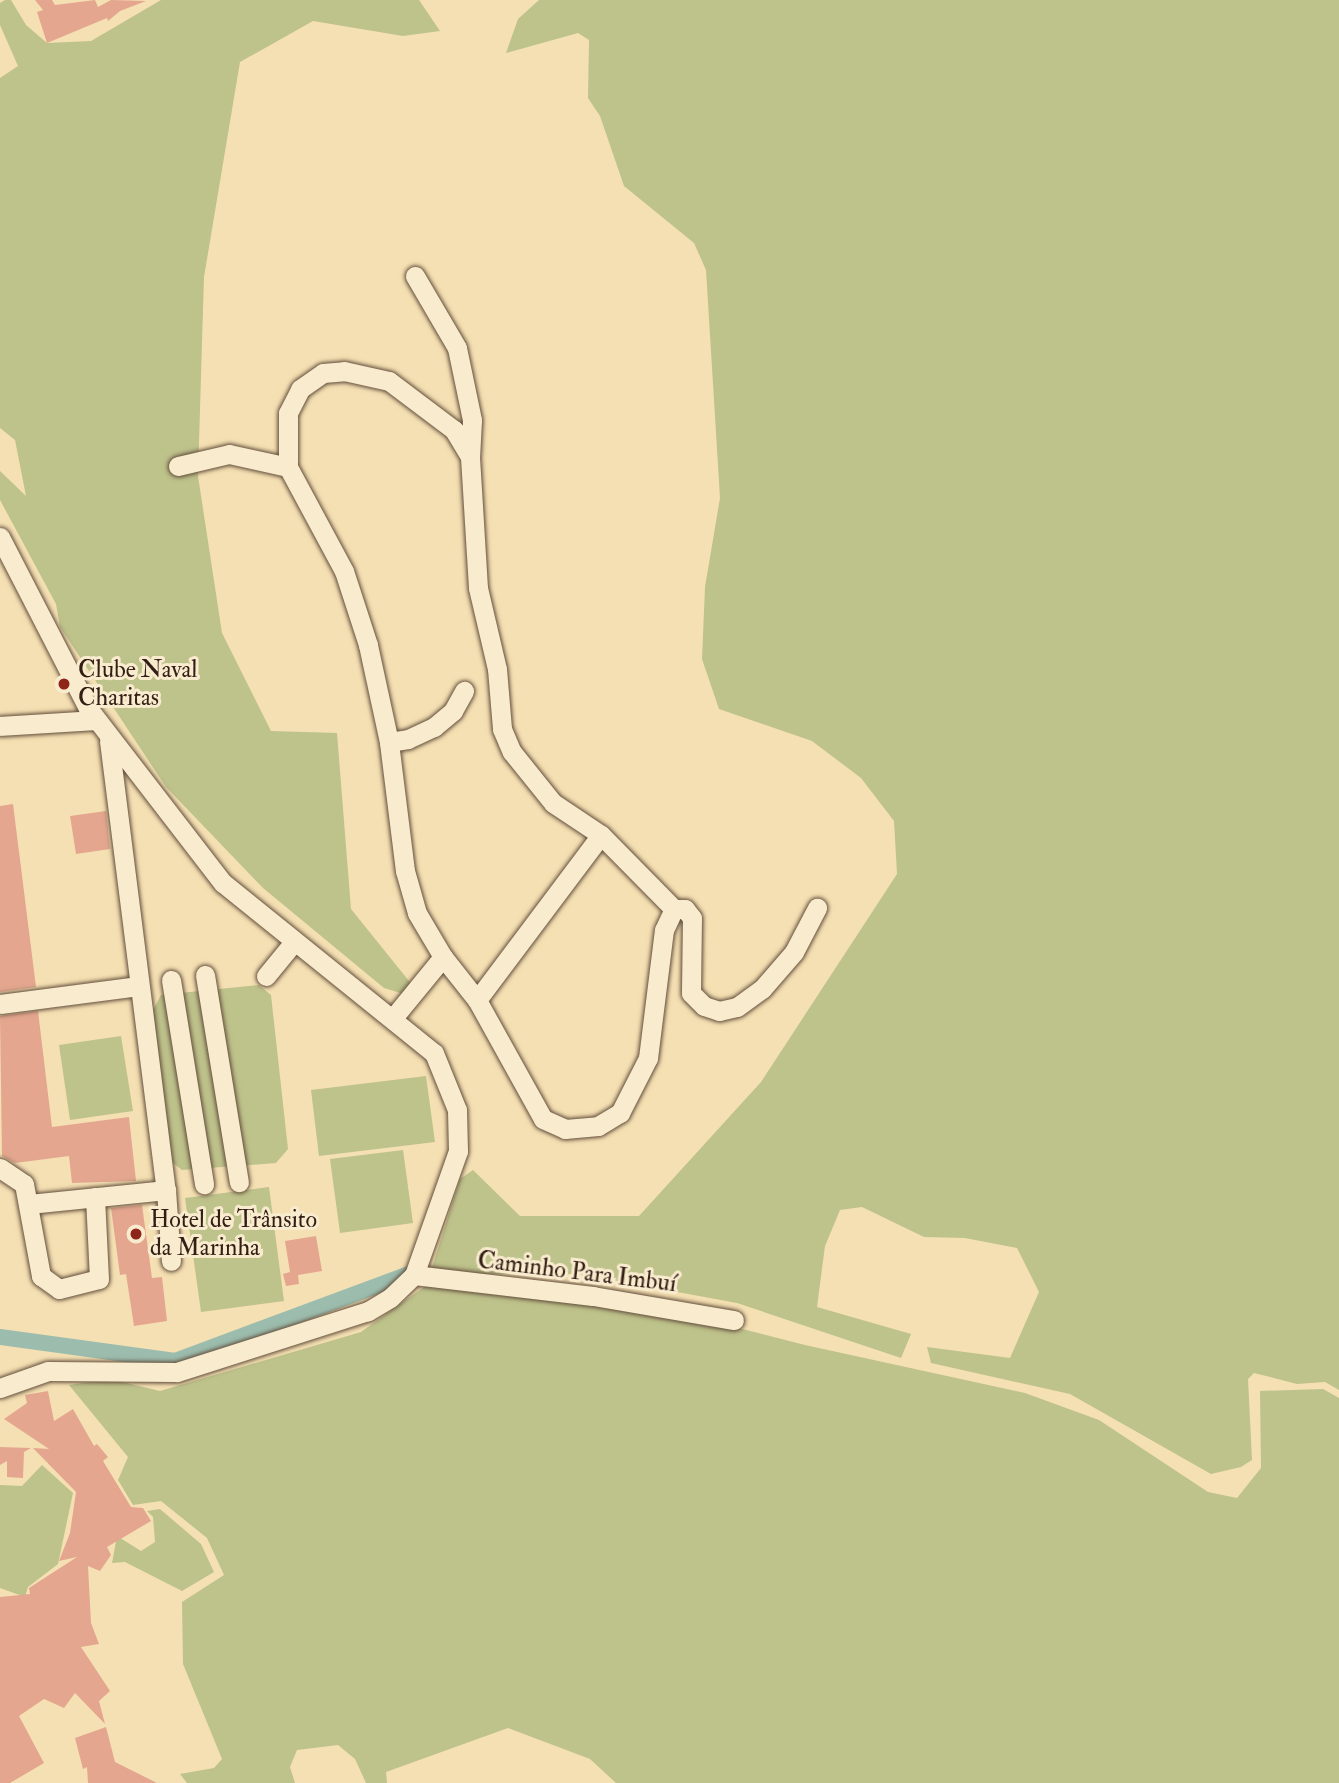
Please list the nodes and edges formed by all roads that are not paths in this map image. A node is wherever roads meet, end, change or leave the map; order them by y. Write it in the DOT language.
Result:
graph roads {
  1 [pos="415,276"];
  2 [pos="470,457"];
  3 [pos="178,466"];
  4 [pos="288,467"];
  5 [pos="0,537"];
  6 [pos="464,691"];
  7 [pos="91,714"];
  8 [pos="0,726"];
  9 [pos="109,741"];
  10 [pos="389,741"];
  11 [pos="601,835"];
  12 [pos="817,908"];
  13 [pos="674,909"];
  14 [pos="293,943"];
  15 [pos="443,957"];
  16 [pos="205,975"];
  17 [pos="266,976"];
  18 [pos="171,981"];
  19 [pos="139,986"];
  20 [pos="477,1000"];
  21 [pos="0,1004"];
  22 [pos="393,1018"];
  23 [pos="0,1168"];
  24 [pos="239,1182"];
  25 [pos="204,1184"];
  26 [pos="166,1190"];
  27 [pos="95,1197"];
  28 [pos="29,1204"];
  29 [pos="171,1261"];
  30 [pos="414,1275"];
  31 [pos="734,1320"];
  32 [pos="0,1388"];
  1 -- 2 [label="street"];
  2 -- 4 [label="street"];
  2 -- 11 [label="street"];
  3 -- 4 [label="street"];
  4 -- 10 [label="street"];
  5 -- 7 [label="street"];
  6 -- 10 [label="street"];
  7 -- 8 [label="street"];
  7 -- 9 [label="street"];
  9 -- 14 [label="street"];
  9 -- 19 [label="street"];
  10 -- 15 [label="street"];
  11 -- 13 [label="street"];
  11 -- 20 [label="street"];
  12 -- 13 [label="street"];
  13 -- 20 [label="street"];
  14 -- 17 [label="street"];
  14 -- 22 [label="street"];
  15 -- 20 [label="street"];
  15 -- 22 [label="street"];
  16 -- 24 [label="street"];
  18 -- 25 [label="street"];
  19 -- 21 [label="street"];
  19 -- 26 [label="street"];
  22 -- 30 [label="street"];
  23 -- 28 [label="street"];
  26 -- 27 [label="street"];
  26 -- 29 [label="street"];
  27 -- 28 [label="street"];
  27 -- 28 [label="street"];
  30 -- 31 [label="street, Caminho Para Imbuí"];
  30 -- 32 [label="street"];
}
